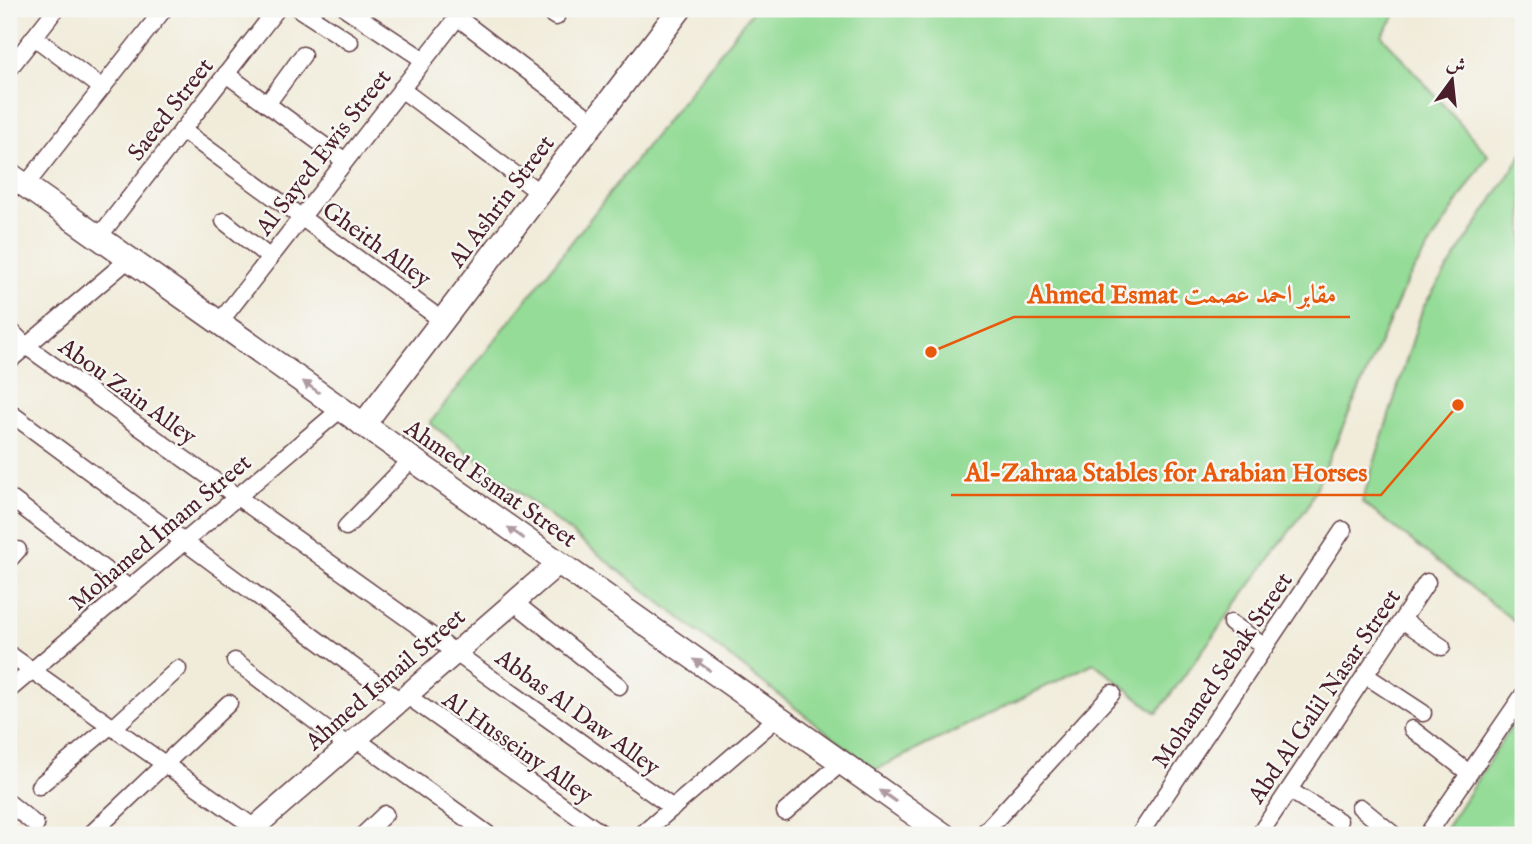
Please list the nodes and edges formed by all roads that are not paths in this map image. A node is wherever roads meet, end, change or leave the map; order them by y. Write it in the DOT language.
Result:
graph roads {
  1 [pos="56,9"];
  2 [pos="164,9"];
  3 [pos="277,9"];
  4 [pos="299,9"];
  5 [pos="347,9"];
  6 [pos="671,12"];
  7 [pos="460,13"];
  8 [pos="369,15"];
  9 [pos="34,37"];
  10 [pos="350,42"];
  11 [pos="303,55"];
  12 [pos="424,60"];
  13 [pos="9,69"];
  14 [pos="226,74"];
  15 [pos="102,88"];
  16 [pos="401,89"];
  17 [pos="267,104"];
  18 [pos="594,122"];
  19 [pos="182,130"];
  20 [pos="345,161"];
  21 [pos="17,180"];
  22 [pos="540,194"];
  23 [pos="302,217"];
  24 [pos="224,222"];
  25 [pos="99,238"];
  26 [pos="270,258"];
  27 [pos="129,259"];
  28 [pos="443,321"];
  29 [pos="219,323"];
  30 [pos="9,328"];
  31 [pos="26,346"];
  32 [pos="9,360"];
  33 [pos="341,409"];
  34 [pos="9,412"];
  35 [pos="363,425"];
  36 [pos="412,459"];
  37 [pos="9,497"];
  38 [pos="238,497"];
  39 [pos="346,527"];
  40 [pos="1343,530"];
  41 [pos="184,542"];
  42 [pos="559,564"];
  43 [pos="1427,582"];
  44 [pos="129,588"];
  45 [pos="514,603"];
  46 [pos="1402,620"];
  47 [pos="1231,623"];
  48 [pos="1265,647"];
  49 [pos="1443,647"];
  50 [pos="457,653"];
  51 [pos="9,654"];
  52 [pos="235,661"];
  53 [pos="178,669"];
  54 [pos="32,670"];
  55 [pos="1366,675"];
  56 [pos="620,686"];
  57 [pos="9,690"];
  58 [pos="1112,693"];
  59 [pos="1523,695"];
  60 [pos="403,698"];
  61 [pos="229,703"];
  62 [pos="1423,713"];
  63 [pos="777,718"];
  64 [pos="112,727"];
  65 [pos="1412,729"];
  66 [pos="352,742"];
  67 [pos="841,763"];
  68 [pos="165,765"];
  69 [pos="1469,773"];
  70 [pos="39,786"];
  71 [pos="1289,790"];
  72 [pos="9,803"];
  73 [pos="1360,807"];
  74 [pos="674,808"];
  75 [pos="785,812"];
  76 [pos="385,814"];
  77 [pos="1339,821"];
  78 [pos="36,825"];
  79 [pos="255,833"];
  80 [pos="90,835"];
  81 [pos="363,835"];
  82 [pos="489,835"];
  83 [pos="604,835"];
  84 [pos="641,835"];
  85 [pos="944,835"];
  86 [pos="982,835"];
  87 [pos="1139,835"];
  88 [pos="1259,835"];
  89 [pos="1394,835"];
  90 [pos="1427,835"];
  1 -- 9 [label="street"];
  2 -- 15 [label="street"];
  3 -- 14 [label="street, Saeed Street"];
  4 -- 10 [label="street"];
  5 -- 8 [label="street"];
  6 -- 18 [label="main road, Al Ashrin Street"];
  7 -- 12 [label="street, Al Sayed Ewis Street"];
  7 -- 18 [label="street"];
  8 -- 12 [label="street"];
  9 -- 13 [label="street"];
  9 -- 15 [label="street"];
  11 -- 17 [label="street"];
  12 -- 16 [label="street, Al Sayed Ewis Street"];
  14 -- 17 [label="street"];
  14 -- 19 [label="street, Saeed Street"];
  15 -- 21 [label="street"];
  16 -- 20 [label="street, Al Sayed Ewis Street"];
  16 -- 22 [label="street"];
  17 -- 20 [label="street"];
  18 -- 22 [label="main road, Al Ashrin Street"];
  19 -- 23 [label="street, Gheith Alley"];
  19 -- 25 [label="street, Saeed Street"];
  20 -- 23 [label="street, Al Sayed Ewis Street"];
  21 -- 25 [label="main road, Ahmed Esmat Street"];
  22 -- 28 [label="main road, Al Ashrin Street"];
  23 -- 26 [label="street, Al Sayed Ewis Street"];
  23 -- 28 [label="street, Gheith Alley"];
  24 -- 26 [label="street"];
  25 -- 27 [label="main road, Ahmed Esmat Street"];
  26 -- 29 [label="street, Al Sayed Ewis Street"];
  27 -- 29 [label="main road, Ahmed Esmat Street"];
  27 -- 31 [label="street"];
  28 -- 35 [label="main road, Al Ashrin Street"];
  33 -- 29 [label="main road, Ahmed Esmat Street, one-way"];
  30 -- 31 [label="street, Abou Zain Alley"];
  31 -- 32 [label="street"];
  31 -- 38 [label="street, Abou Zain Alley"];
  33 -- 35 [label="main road, Ahmed Esmat Street"];
  33 -- 38 [label="street, Mohamed Imam Street"];
  34 -- 41 [label="street, Al Husseiny Alley"];
  35 -- 36 [label="main road, Ahmed Esmat Street"];
  36 -- 39 [label="street"];
  42 -- 36 [label="main road, Ahmed Esmat Street, one-way"];
  37 -- 44 [label="street"];
  38 -- 41 [label="street, Mohamed Imam Street"];
  38 -- 50 [label="street, Abou Zain Alley"];
  40 -- 48 [label="street, Mohamed Sebak Street"];
  41 -- 44 [label="street, Mohamed Imam Street"];
  41 -- 60 [label="street, Al Husseiny Alley"];
  42 -- 45 [label="street, Ahmed Ismail Street"];
  63 -- 42 [label="main road, Ahmed Esmat Street, one-way"];
  43 -- 46 [label="street, Abd Al Galil Nasar Street"];
  44 -- 54 [label="street, Mohamed Imam Street"];
  45 -- 50 [label="street, Ahmed Ismail Street"];
  45 -- 56 [label="street"];
  46 -- 49 [label="street"];
  46 -- 55 [label="street, Abd Al Galil Nasar Street"];
  47 -- 48 [label="street"];
  48 -- 87 [label="street, Mohamed Sebak Street"];
  50 -- 60 [label="street, Ahmed Ismail Street"];
  50 -- 74 [label="street, Abbas Al Daw Alley"];
  51 -- 54 [label="street"];
  52 -- 66 [label="street"];
  53 -- 64 [label="street"];
  54 -- 57 [label="street, Mohamed Imam Street"];
  54 -- 64 [label="street"];
  55 -- 62 [label="street"];
  55 -- 71 [label="street, Abd Al Galil Nasar Street"];
  58 -- 86 [label="street"];
  59 -- 69 [label="street"];
  60 -- 66 [label="street, Ahmed Ismail Street"];
  60 -- 83 [label="street, Al Husseiny Alley"];
  61 -- 68 [label="street"];
  63 -- 67 [label="main road, Ahmed Esmat Street"];
  63 -- 74 [label="street"];
  64 -- 68 [label="street"];
  64 -- 70 [label="street"];
  65 -- 69 [label="street"];
  66 -- 79 [label="street, Ahmed Ismail Street"];
  66 -- 82 [label="street"];
  67 -- 75 [label="street"];
  85 -- 67 [label="main road, Ahmed Esmat Street, one-way"];
  68 -- 79 [label="street"];
  68 -- 80 [label="street"];
  69 -- 90 [label="street"];
  71 -- 77 [label="street"];
  71 -- 88 [label="street, Abd Al Galil Nasar Street"];
  72 -- 78 [label="street"];
  73 -- 89 [label="street"];
  74 -- 84 [label="street"];
  76 -- 81 [label="street"];
}
